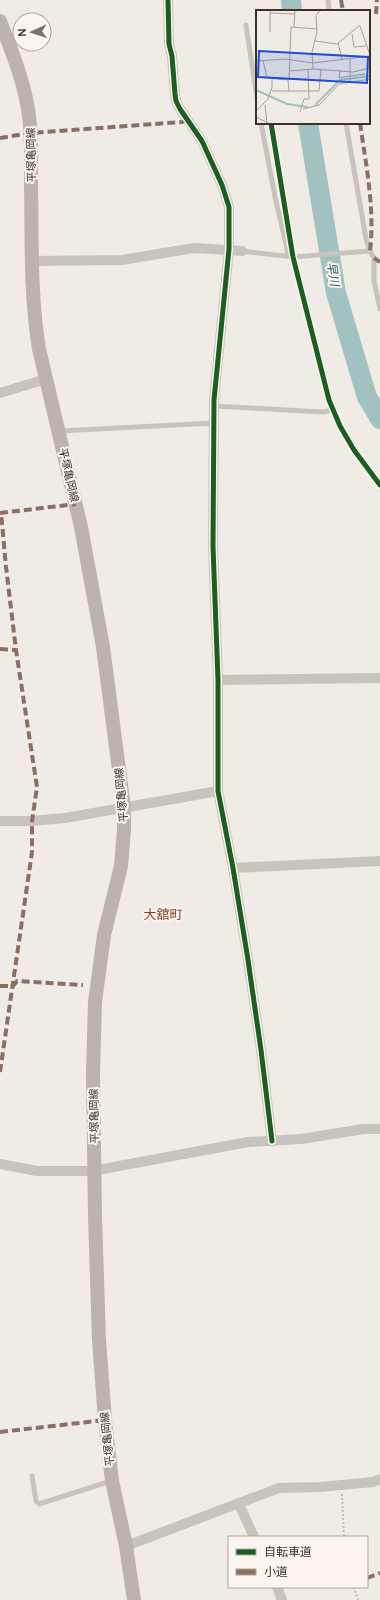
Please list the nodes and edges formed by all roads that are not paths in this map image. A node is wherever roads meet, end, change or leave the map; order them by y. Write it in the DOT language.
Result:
graph roads {
  1 [pos="168,0"];
  2 [pos="328,0"];
  3 [pos="329,10"];
  4 [pos="0,21"];
  5 [pos="246,25"];
  6 [pos="256,91"];
  7 [pos="261,124"];
  8 [pos="346,124"];
  9 [pos="229,249"];
  10 [pos="242,251"];
  11 [pos="368,251"];
  12 [pos="293,257"];
  13 [pos="32,261"];
  14 [pos="380,309"];
  15 [pos="46,379"];
  16 [pos="0,393"];
  17 [pos="214,406"];
  18 [pos="214,423"];
  19 [pos="58,431"];
  20 [pos="380,678"];
  21 [pos="218,680"];
  22 [pos="218,791"];
  23 [pos="124,808"];
  24 [pos="0,821"];
  25 [pos="380,861"];
  26 [pos="233,868"];
  27 [pos="380,1129"];
  28 [pos="272,1141"];
  29 [pos="0,1164"];
  30 [pos="94,1171"];
  31 [pos="32,1476"];
  32 [pos="380,1478"];
  33 [pos="112,1481"];
  34 [pos="239,1504"];
  35 [pos="254,1536"];
  36 [pos="126,1546"];
  37 [pos="277,1588"];
  38 [pos="134,1600"];
  39 [pos="282,1600"];
  1 -- 9 [label="street"];
  2 -- 3 [label="lane"];
  4 -- 13 [label="main road, 平塚亀岡線"];
  5 -- 6 [label="lane"];
  7 -- 12 [label="lane"];
  8 -- 11 [label="lane"];
  9 -- 10 [label="street"];
  9 -- 13 [label="street"];
  9 -- 17 [label="street"];
  10 -- 12 [label="lane"];
  11 -- 12 [label="lane"];
  11 -- 14 [label="lane"];
  12 -- 17 [label="lane"];
  13 -- 15 [label="main road, 平塚亀岡線"];
  15 -- 16 [label="street"];
  15 -- 19 [label="main road, 平塚亀岡線"];
  17 -- 18 [label="street"];
  18 -- 19 [label="lane"];
  18 -- 21 [label="street"];
  19 -- 23 [label="main road, 平塚亀岡線"];
  20 -- 21 [label="street"];
  21 -- 22 [label="street"];
  22 -- 23 [label="street"];
  22 -- 26 [label="street"];
  23 -- 24 [label="street"];
  23 -- 30 [label="main road, 平塚亀岡線"];
  25 -- 26 [label="street"];
  26 -- 28 [label="street"];
  27 -- 28 [label="street"];
  28 -- 30 [label="street"];
  29 -- 30 [label="street"];
  30 -- 33 [label="main road, 平塚亀岡線"];
  31 -- 33 [label="lane"];
  32 -- 34 [label="street"];
  33 -- 36 [label="main road, 平塚亀岡線"];
  34 -- 35 [label="street"];
  34 -- 36 [label="street"];
  36 -- 38 [label="main road, 平塚亀岡線"];
  37 -- 39 [label="street"];
}
